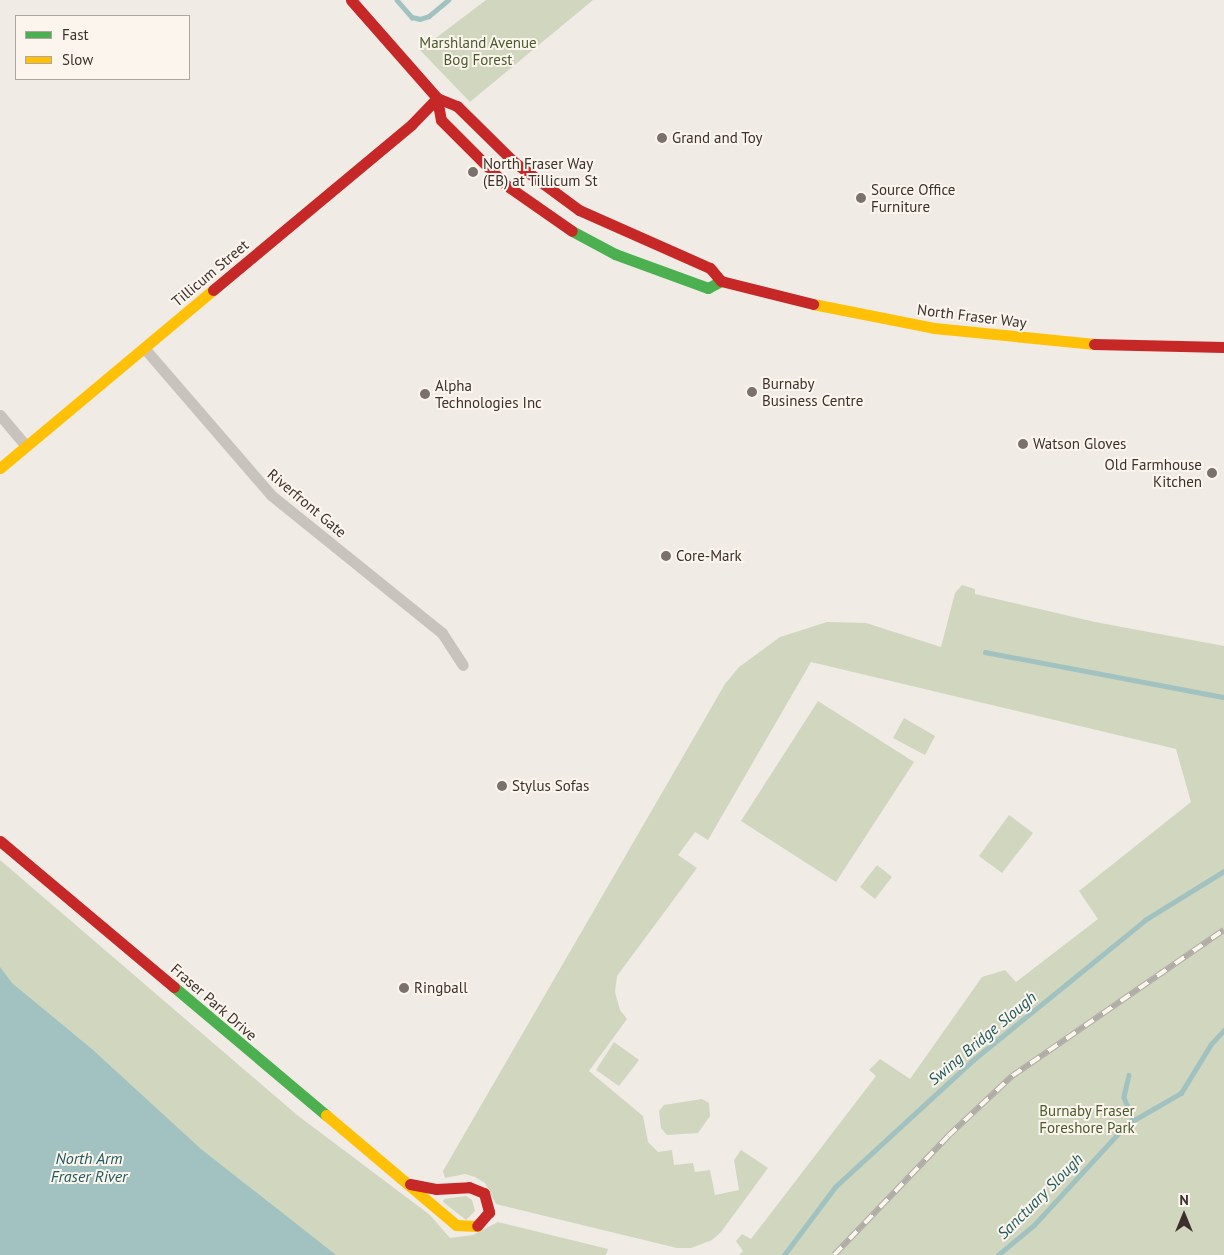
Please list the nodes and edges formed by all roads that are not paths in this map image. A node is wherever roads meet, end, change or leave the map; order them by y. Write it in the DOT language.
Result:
graph roads {
  1 [pos="352,0"];
  2 [pos="437,98"];
  3 [pos="721,281"];
  4 [pos="1224,347"];
  5 [pos="145,349"];
  6 [pos="0,415"];
  7 [pos="26,446"];
  8 [pos="0,468"];
  9 [pos="463,665"];
  10 [pos="0,841"];
  11 [pos="410,1184"];
  1 -- 2 [label="street, North Fraser Way"];
  2 -- 3 [label="street, North Fraser Way"];
  2 -- 3 [label="street, North Fraser Way"];
  2 -- 5 [label="street, Tillicum Street"];
  3 -- 4 [label="street, North Fraser Way"];
  5 -- 7 [label="street, Tillicum Street"];
  5 -- 9 [label="street, Riverfront Gate"];
  6 -- 7 [label="street"];
  7 -- 8 [label="street, Tillicum Street"];
  10 -- 11 [label="street, Fraser Park Drive"];
  11 -- 11 [label="street, Fraser Park Drive"];
}
